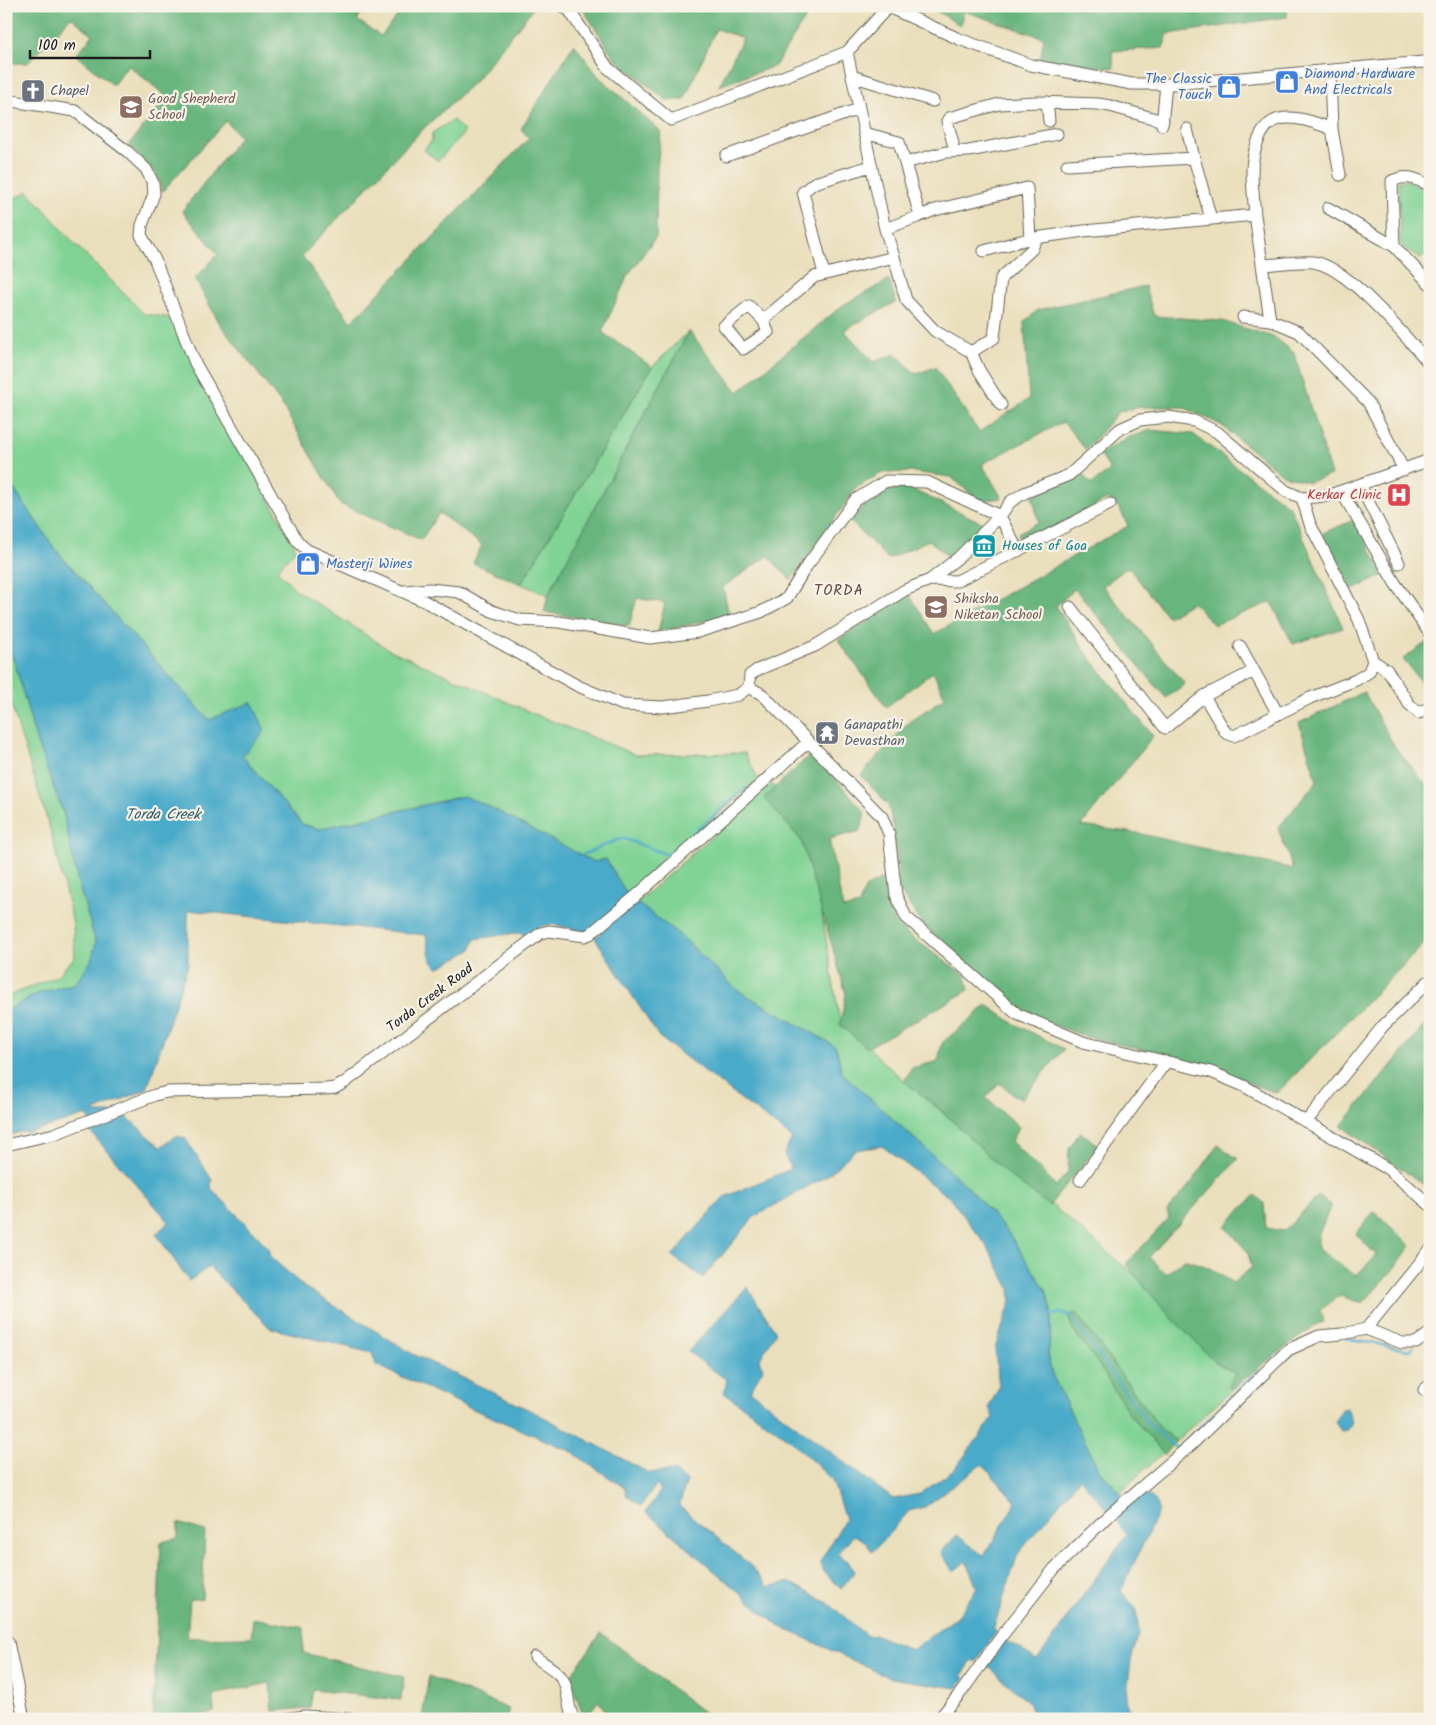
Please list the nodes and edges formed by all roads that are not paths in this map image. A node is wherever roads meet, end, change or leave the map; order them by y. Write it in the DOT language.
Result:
graph roads {
  1 [pos="562,6"];
  2 [pos="887,7"];
  3 [pos="847,52"];
  4 [pos="1430,63"];
  5 [pos="1330,72"];
  6 [pos="852,76"];
  7 [pos="1166,84"];
  8 [pos="6,100"];
  9 [pos="933,101"];
  10 [pos="1046,102"];
  11 [pos="859,109"];
  12 [pos="1049,121"];
  13 [pos="1187,129"];
  14 [pos="1332,129"];
  15 [pos="864,133"];
  16 [pos="1056,134"];
  17 [pos="953,143"];
  18 [pos="726,156"];
  19 [pos="1194,158"];
  20 [pos="905,163"];
  21 [pos="1067,165"];
  22 [pos="872,166"];
  23 [pos="1340,175"];
  24 [pos="1430,185"];
  25 [pos="1328,208"];
  26 [pos="1255,215"];
  27 [pos="920,216"];
  28 [pos="1211,219"];
  29 [pos="885,229"];
  30 [pos="1033,238"];
  31 [pos="1394,246"];
  32 [pos="984,251"];
  33 [pos="894,257"];
  34 [pos="1263,266"];
  35 [pos="824,274"];
  36 [pos="1430,284"];
  37 [pos="1243,317"];
  38 [pos="764,320"];
  39 [pos="1270,320"];
  40 [pos="971,352"];
  41 [pos="1430,364"];
  42 [pos="1001,405"];
  43 [pos="1430,460"];
  44 [pos="1404,470"];
  45 [pos="1360,485"];
  46 [pos="1342,491"];
  47 [pos="1302,498"];
  48 [pos="1110,504"];
  49 [pos="1000,516"];
  50 [pos="1018,551"];
  51 [pos="1399,563"];
  52 [pos="930,580"];
  53 [pos="403,592"];
  54 [pos="1070,607"];
  55 [pos="1430,634"];
  56 [pos="1240,646"];
  57 [pos="1374,661"];
  58 [pos="1254,671"];
  59 [pos="749,687"];
  60 [pos="1204,696"];
  61 [pos="1430,707"];
  62 [pos="1278,714"];
  63 [pos="808,742"];
  64 [pos="1430,980"];
  65 [pos="1166,1062"];
  66 [pos="1306,1122"];
  67 [pos="6,1145"];
  68 [pos="1080,1180"];
  69 [pos="1430,1205"];
  70 [pos="1430,1250"];
  71 [pos="1366,1329"];
  72 [pos="1430,1333"];
  73 [pos="8,1642"];
  74 [pos="535,1658"];
  75 [pos="24,1719"];
  76 [pos="285,1719"];
  77 [pos="350,1719"];
  78 [pos="574,1719"];
  79 [pos="939,1719"];
  1 -- 3 [label="street"];
  2 -- 3 [label="street"];
  2 -- 7 [label="street"];
  3 -- 6 [label="street"];
  4 -- 5 [label="street"];
  5 -- 7 [label="street"];
  5 -- 14 [label="street"];
  6 -- 9 [label="street"];
  6 -- 11 [label="street"];
  7 -- 10 [label="street"];
  8 -- 53 [label="street"];
  10 -- 12 [label="street"];
  10 -- 17 [label="street"];
  11 -- 15 [label="street"];
  11 -- 18 [label="street"];
  13 -- 19 [label="street"];
  14 -- 23 [label="street"];
  14 -- 26 [label="street"];
  15 -- 20 [label="street"];
  15 -- 22 [label="street"];
  16 -- 20 [label="street"];
  19 -- 21 [label="street"];
  19 -- 28 [label="street"];
  20 -- 27 [label="street"];
  22 -- 29 [label="street"];
  22 -- 35 [label="street"];
  24 -- 31 [label="street"];
  25 -- 31 [label="street"];
  26 -- 28 [label="street"];
  26 -- 34 [label="street"];
  27 -- 29 [label="street"];
  27 -- 30 [label="street"];
  28 -- 30 [label="street"];
  29 -- 33 [label="street"];
  30 -- 32 [label="street"];
  30 -- 40 [label="street"];
  31 -- 36 [label="street"];
  33 -- 35 [label="street"];
  33 -- 40 [label="street"];
  34 -- 39 [label="street"];
  34 -- 41 [label="street"];
  35 -- 38 [label="street"];
  37 -- 39 [label="street"];
  39 -- 44 [label="street"];
  40 -- 42 [label="street"];
  43 -- 44 [label="street"];
  44 -- 45 [label="street"];
  45 -- 46 [label="street"];
  45 -- 51 [label="street"];
  46 -- 47 [label="street"];
  46 -- 55 [label="street"];
  47 -- 49 [label="street"];
  47 -- 57 [label="street"];
  48 -- 50 [label="street"];
  49 -- 50 [label="street"];
  49 -- 52 [label="street"];
  49 -- 53 [label="street"];
  50 -- 52 [label="street"];
  52 -- 59 [label="street"];
  53 -- 59 [label="street"];
  54 -- 60 [label="street"];
  56 -- 58 [label="street"];
  57 -- 61 [label="street"];
  57 -- 62 [label="street"];
  58 -- 60 [label="street"];
  58 -- 62 [label="street"];
  59 -- 63 [label="street"];
  60 -- 62 [label="street"];
  63 -- 65 [label="street"];
  63 -- 67 [label="street, Torda Creek Road"];
  64 -- 66 [label="street"];
  65 -- 66 [label="street"];
  65 -- 68 [label="street"];
  66 -- 69 [label="street"];
  70 -- 71 [label="street"];
  71 -- 72 [label="street"];
  71 -- 79 [label="street"];
  73 -- 75 [label="street"];
  74 -- 78 [label="street"];
  76 -- 77 [label="street"];
}
